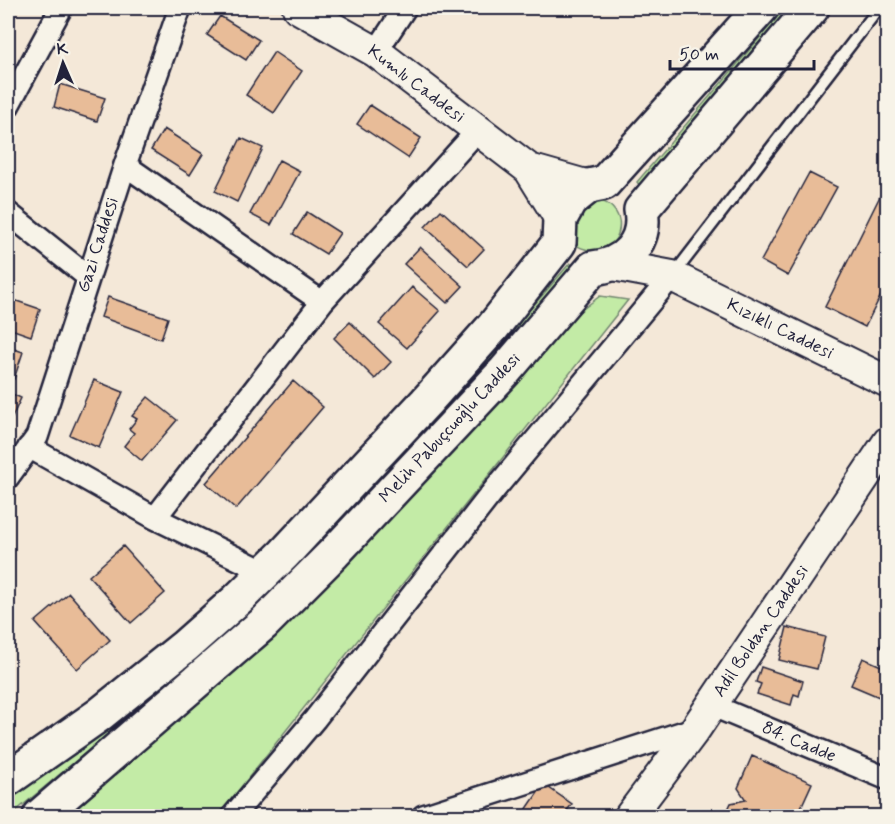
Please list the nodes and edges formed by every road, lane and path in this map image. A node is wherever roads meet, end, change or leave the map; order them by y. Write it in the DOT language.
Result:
graph roads {
  1 [pos="61,8"];
  2 [pos="180,8"];
  3 [pos="298,8"];
  4 [pos="405,8"];
  5 [pos="761,8"];
  6 [pos="812,8"];
  7 [pos="879,8"];
  8 [pos="376,52"];
  9 [pos="8,106"];
  10 [pos="478,130"];
  11 [pos="125,165"];
  12 [pos="530,169"];
  13 [pos="596,185"];
  14 [pos="8,213"];
  15 [pos="640,224"];
  16 [pos="560,231"];
  17 [pos="603,267"];
  18 [pos="672,276"];
  19 [pos="88,277"];
  20 [pos="322,302"];
  21 [pos="888,382"];
  22 [pos="888,442"];
  23 [pos="29,447"];
  24 [pos="8,477"];
  25 [pos="155,518"];
  26 [pos="265,572"];
  27 [pos="704,716"];
  28 [pos="885,772"];
  29 [pos="8,779"];
  30 [pos="40,816"];
  31 [pos="233,816"];
  32 [pos="423,816"];
  33 [pos="630,816"];
  1 -- 9 [label="street"];
  2 -- 11 [label="street, Gazi Caddesi"];
  3 -- 8 [label="street, Kumlu Caddesi"];
  4 -- 8 [label="street"];
  5 -- 13 [label="main road, Melih Pabuçcuoğlu Caddesi"];
  6 -- 15 [label="main road, Melih Pabuçcuoğlu Caddesi"];
  7 -- 18 [label="lane"];
  8 -- 10 [label="street, Kumlu Caddesi"];
  10 -- 12 [label="street, Kumlu Caddesi"];
  10 -- 20 [label="street"];
  11 -- 19 [label="street, Gazi Caddesi"];
  11 -- 20 [label="street"];
  12 -- 13 [label="street"];
  12 -- 16 [label="street"];
  13 -- 15 [label="main road"];
  13 -- 16 [label="main road, Melih Pabuçcuoğlu Caddesi"];
  14 -- 19 [label="street"];
  15 -- 17 [label="main road, Melih Pabuçcuoğlu Caddesi"];
  15 -- 18 [label="street"];
  16 -- 17 [label="main road"];
  16 -- 26 [label="main road, Melih Pabuçcuoğlu Caddesi"];
  17 -- 18 [label="street"];
  17 -- 30 [label="main road, Melih Pabuçcuoğlu Caddesi"];
  18 -- 21 [label="street, Kızıklı Caddesi"];
  18 -- 31 [label="street"];
  19 -- 23 [label="street, Gazi Caddesi"];
  20 -- 25 [label="street"];
  22 -- 27 [label="street, Adil Boldan Caddesi"];
  23 -- 24 [label="street, Gazi Caddesi"];
  23 -- 25 [label="street"];
  25 -- 26 [label="street"];
  26 -- 29 [label="main road, Melih Pabuçcuoğlu Caddesi"];
  27 -- 28 [label="street, 84. Cadde"];
  27 -- 32 [label="street"];
  27 -- 33 [label="street, Adil Boldan Caddesi"];
}
